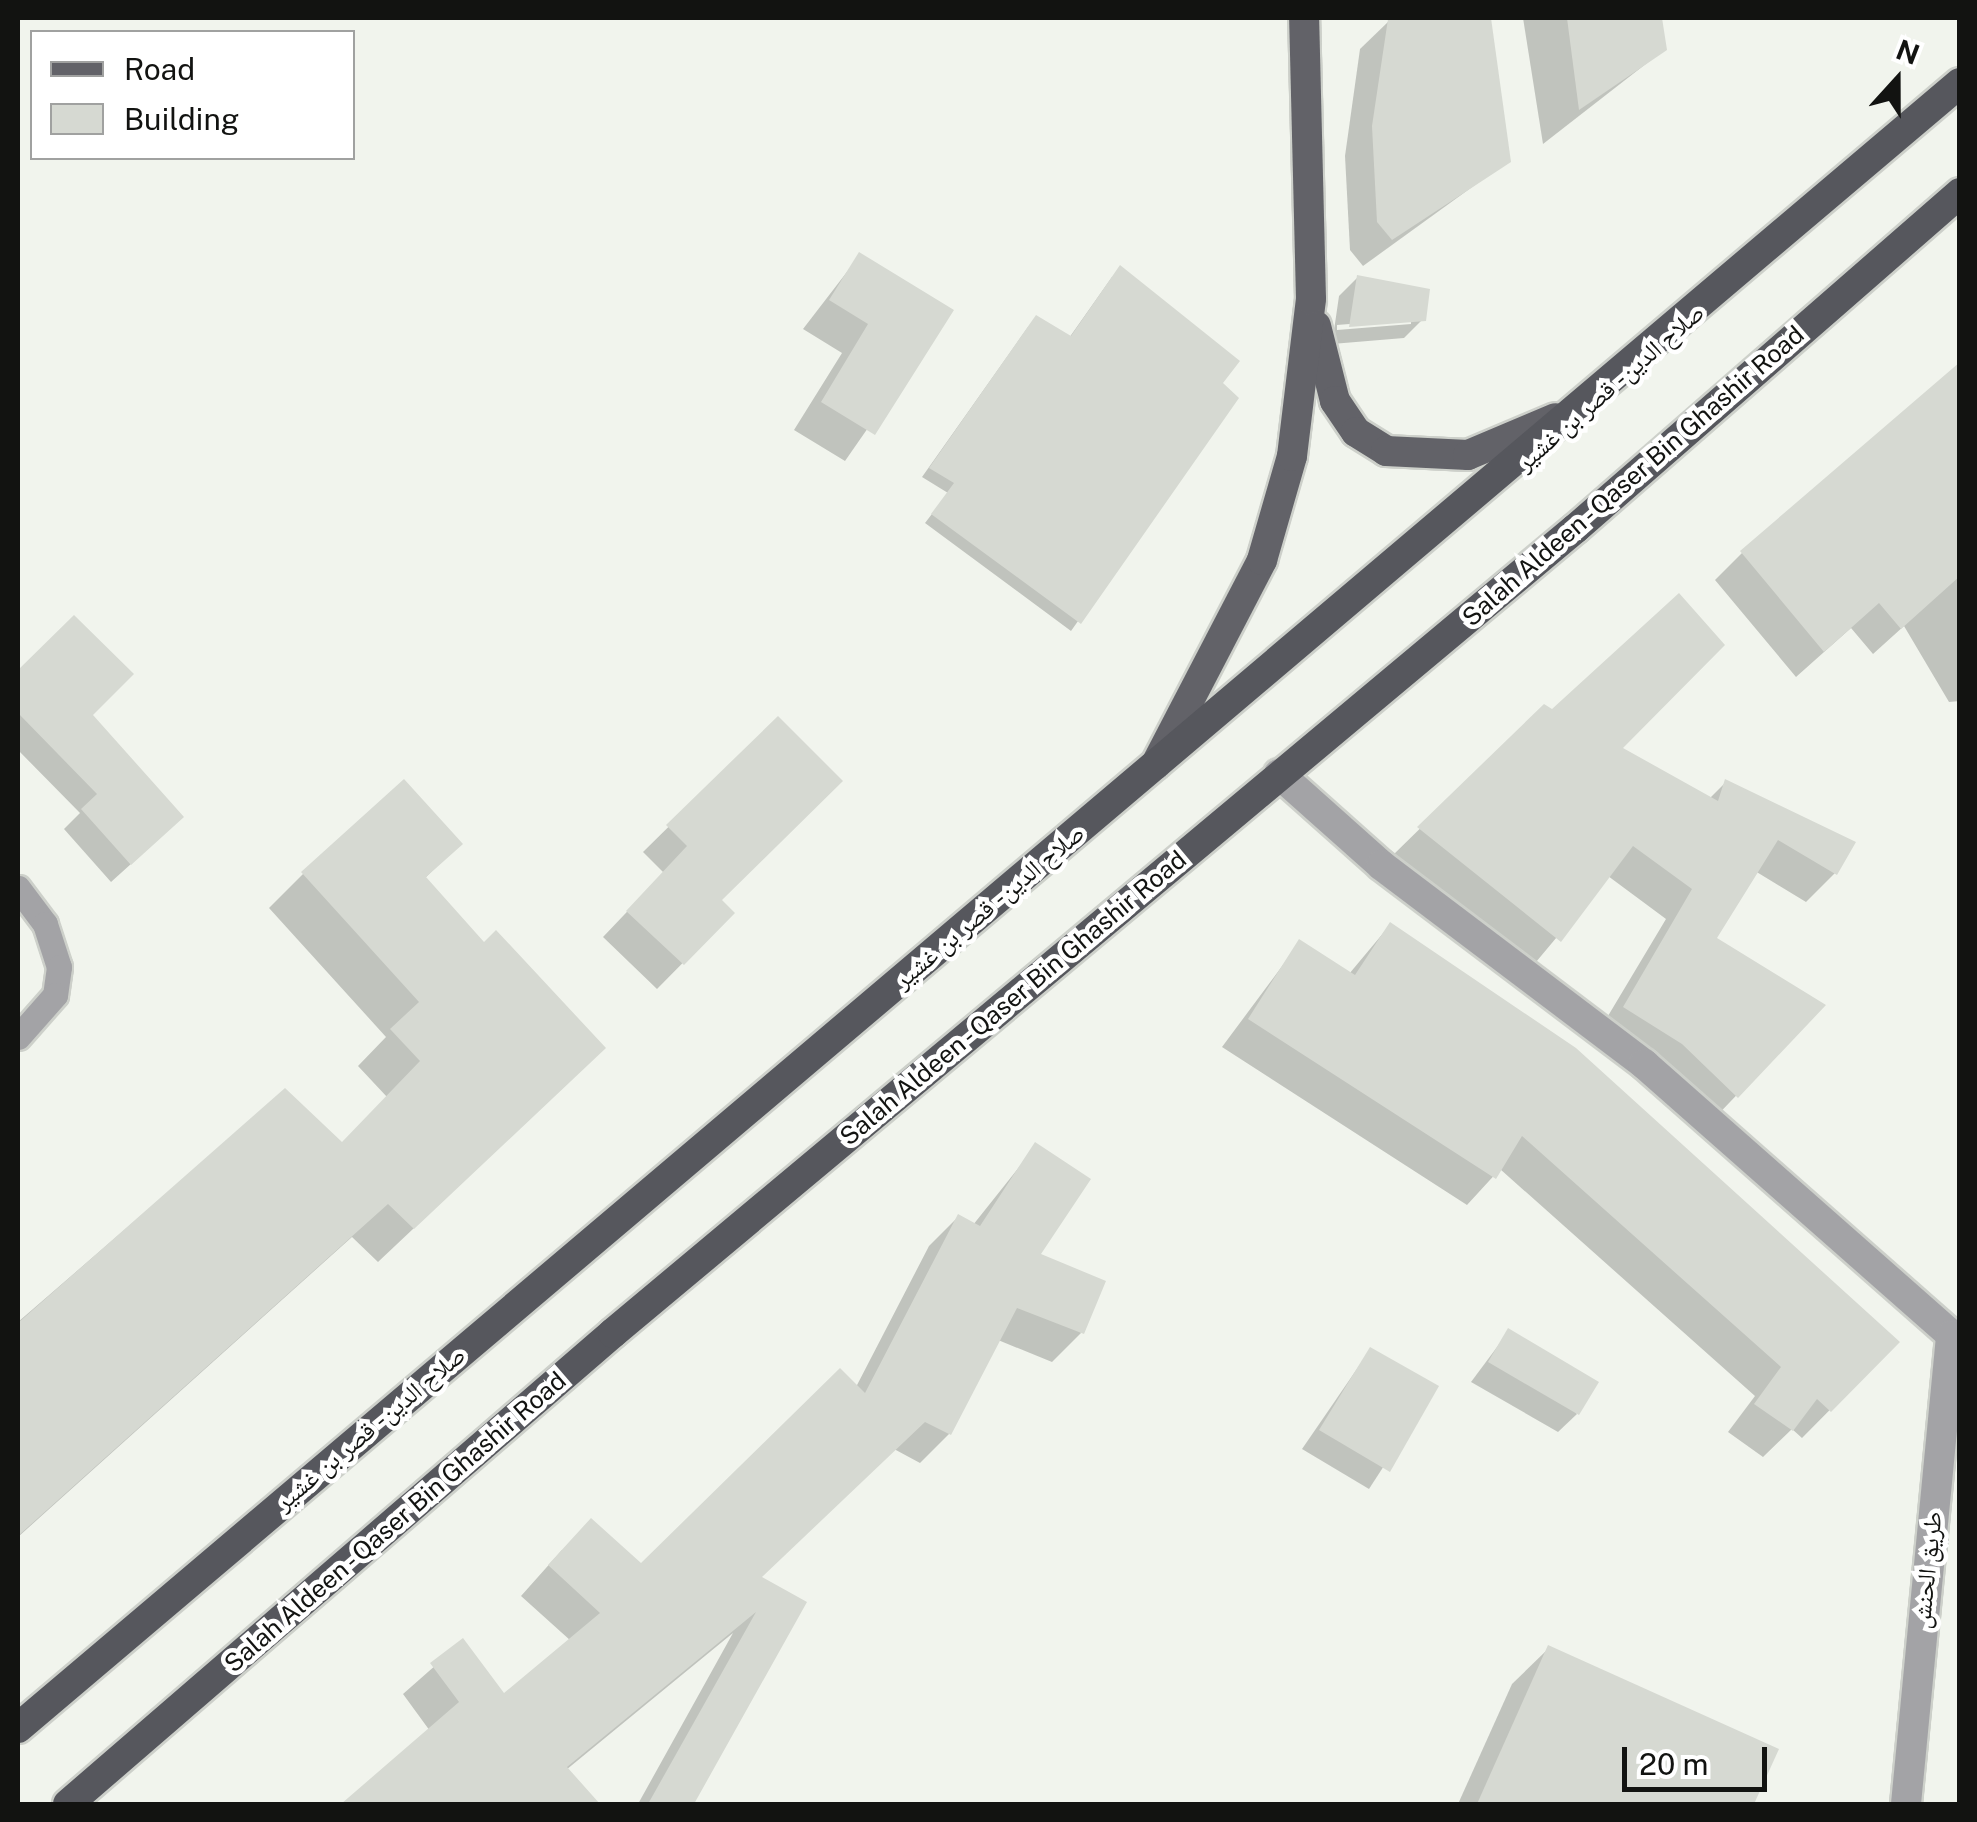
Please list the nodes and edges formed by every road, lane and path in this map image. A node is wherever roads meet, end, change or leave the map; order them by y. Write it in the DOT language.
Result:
graph roads {
  1 [pos="1304,18"];
  2 [pos="1960,83"];
  3 [pos="1960,193"];
  4 [pos="1310,299"];
  5 [pos="1623,378"];
  6 [pos="1155,767"];
  7 [pos="1279,774"];
  8 [pos="18,888"];
  9 [pos="18,1037"];
  10 [pos="1955,1339"];
  11 [pos="18,1728"];
  12 [pos="68,1804"];
  13 [pos="1906,1804"];
  1 -- 4 [label="main road"];
  2 -- 5 [label="highway, صلاح الدين - قصر بن غشير"];
  3 -- 7 [label="highway, Salah Aldeen - Qaser Bin Ghashir Road"];
  4 -- 5 [label="main road"];
  4 -- 6 [label="main road"];
  5 -- 6 [label="highway, صلاح الدين - قصر بن غشير"];
  6 -- 11 [label="highway, صلاح الدين - قصر بن غشير"];
  7 -- 10 [label="street"];
  7 -- 12 [label="highway, Salah Aldeen - Qaser Bin Ghashir Road"];
  8 -- 9 [label="lane"];
  10 -- 13 [label="street, طريق الحنش"];
}
